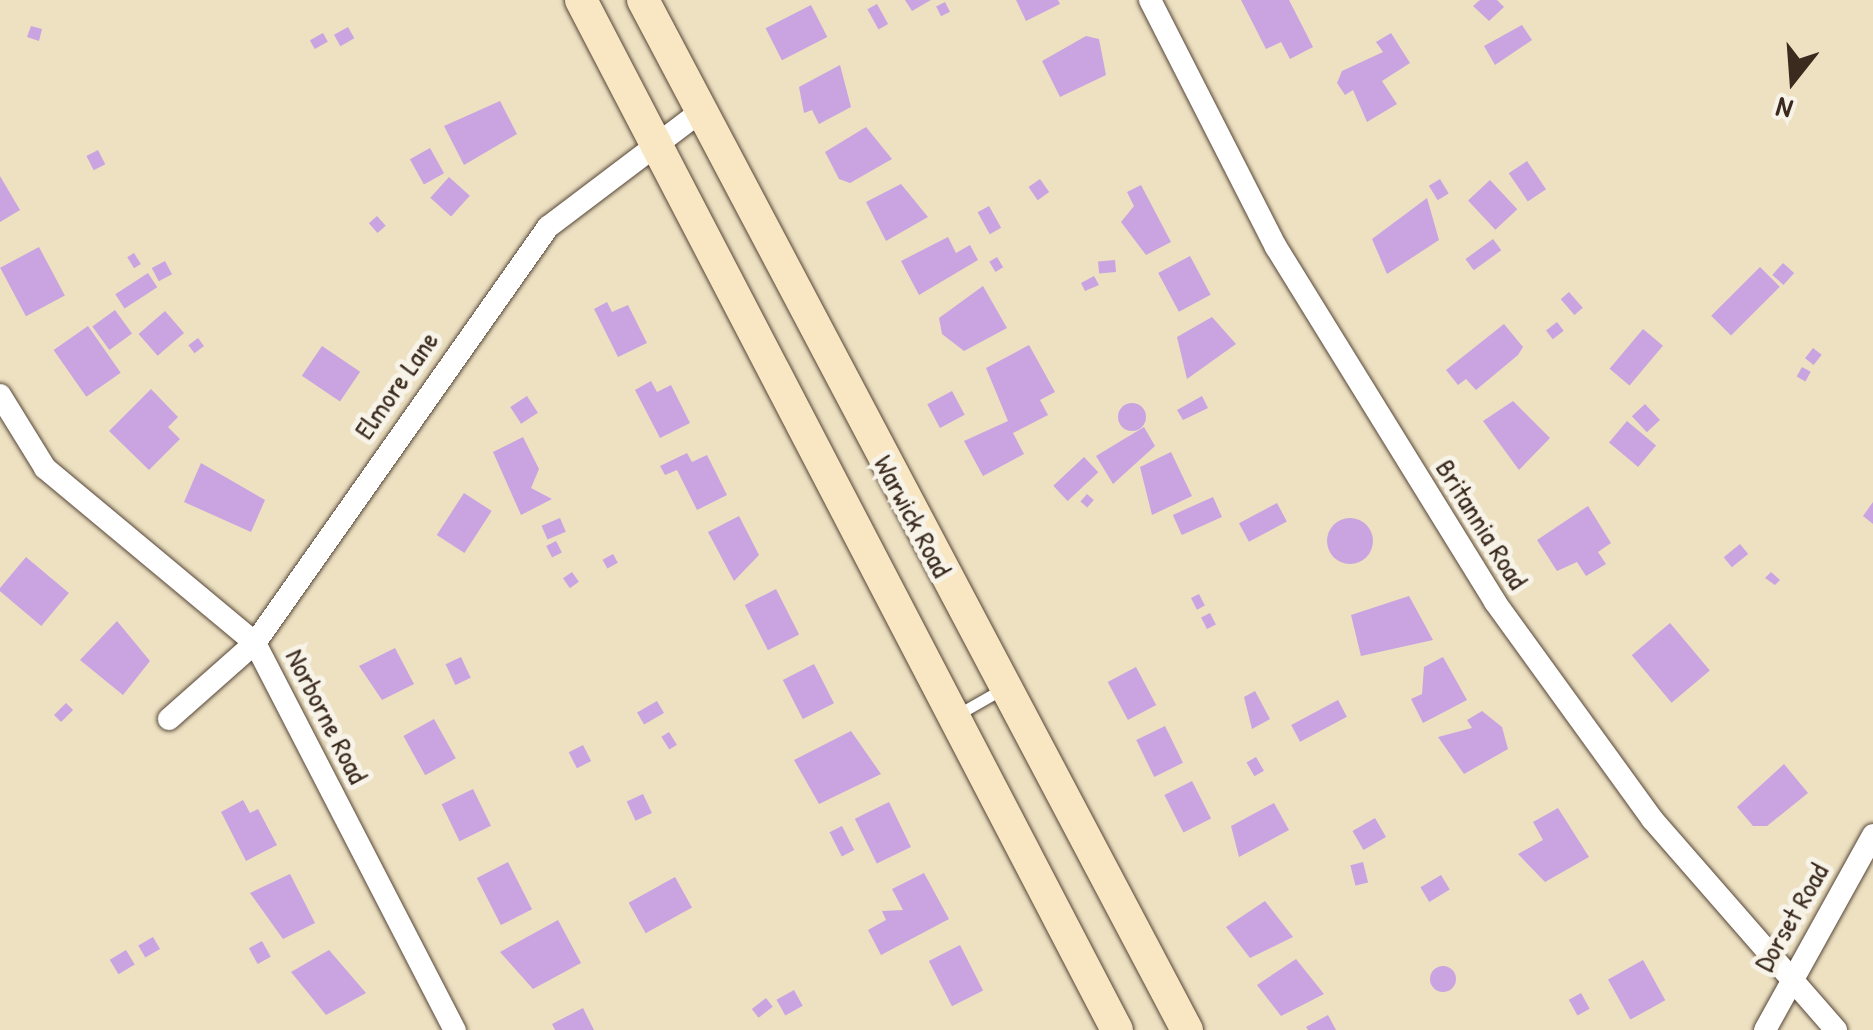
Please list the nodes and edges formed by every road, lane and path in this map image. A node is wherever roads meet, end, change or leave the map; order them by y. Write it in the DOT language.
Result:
graph roads {
  1 [pos="581,0"];
  2 [pos="643,0"];
  3 [pos="1150,0"];
  4 [pos="700,112"];
  5 [pos="654,139"];
  6 [pos="0,394"];
  7 [pos="255,643"];
  8 [pos="1004,688"];
  9 [pos="954,716"];
  10 [pos="169,719"];
  11 [pos="1873,836"];
  12 [pos="1789,976"];
  13 [pos="456,1030"];
  14 [pos="1116,1030"];
  15 [pos="1187,1030"];
  16 [pos="1765,1030"];
  17 [pos="1836,1030"];
  1 -- 5 [label="main road, Warwick Road"];
  2 -- 4 [label="main road, Warwick Road"];
  3 -- 12 [label="street, Britannia Road"];
  4 -- 5 [label="street, Elmore Lane"];
  4 -- 8 [label="main road, Warwick Road"];
  5 -- 7 [label="street, Elmore Lane"];
  5 -- 9 [label="main road, Warwick Road"];
  6 -- 7 [label="street, Norborne Road"];
  7 -- 10 [label="street, Elmore Lane"];
  7 -- 13 [label="street, Norborne Road"];
  8 -- 9 [label="lane"];
  8 -- 15 [label="main road, Warwick Road"];
  9 -- 14 [label="main road, Warwick Road"];
  11 -- 12 [label="street, Dorset Road"];
  12 -- 16 [label="street, Dorset Road"];
  12 -- 17 [label="street, Britannia Road"];
}
